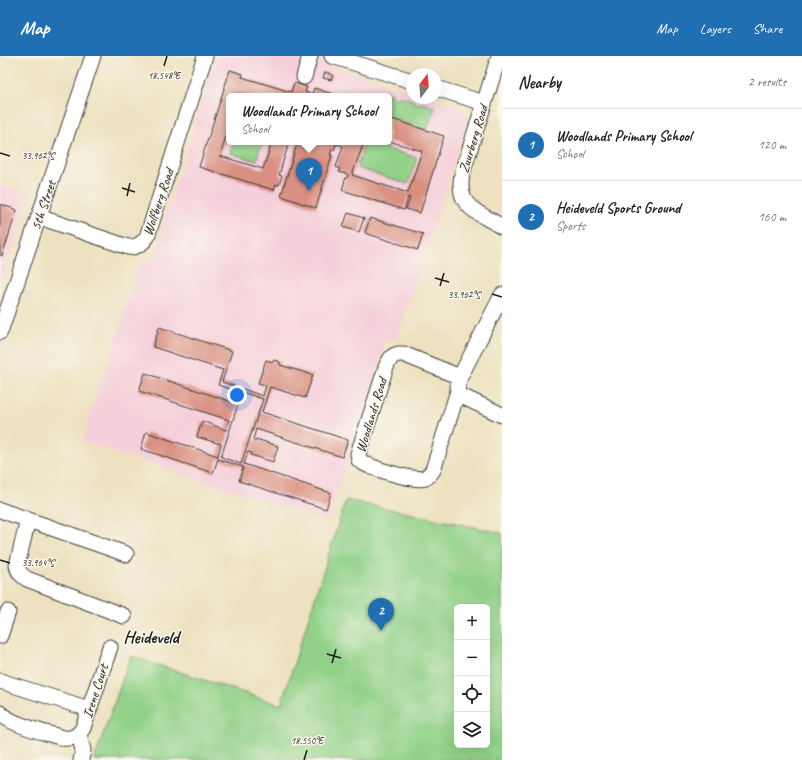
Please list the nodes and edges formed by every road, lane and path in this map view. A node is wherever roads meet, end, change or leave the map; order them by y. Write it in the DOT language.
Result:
graph roads {
  1 [pos="93,56"];
  2 [pos="205,56"];
  3 [pos="310,56"];
  4 [pos="332,56"];
  5 [pos="499,56"];
  6 [pos="304,77"];
  7 [pos="406,79"];
  8 [pos="442,90"];
  9 [pos="484,103"];
  10 [pos="39,217"];
  11 [pos="502,227"];
  12 [pos="502,295"];
  13 [pos="498,315"];
  14 [pos="0,332"];
  15 [pos="460,376"];
  16 [pos="458,394"];
  17 [pos="502,415"];
  18 [pos="0,510"];
  19 [pos="28,520"];
  20 [pos="126,554"];
  21 [pos="8,612"];
  22 [pos="124,616"];
  23 [pos="0,636"];
  24 [pos="110,647"];
  25 [pos="0,681"];
  26 [pos="89,709"];
  27 [pos="0,713"];
  28 [pos="80,734"];
  29 [pos="81,760"];
  1 -- 10 [label="street, 5th Street"];
  2 -- 10 [label="street, Wolfberg Road"];
  3 -- 6 [label="street"];
  4 -- 7 [label="street"];
  5 -- 9 [label="street, Zuurberg Road"];
  8 -- 9 [label="street"];
  9 -- 11 [label="street, Zuurberg Road"];
  10 -- 14 [label="street, 5th Street"];
  12 -- 13 [label="street, Woodlands Road"];
  13 -- 15 [label="street, Woodlands Road"];
  15 -- 16 [label="street, Woodlands Road"];
  15 -- 16 [label="street, Woodlands Road"];
  16 -- 17 [label="street"];
  18 -- 19 [label="street"];
  19 -- 20 [label="street"];
  19 -- 22 [label="street"];
  21 -- 23 [label="street"];
  24 -- 26 [label="street, Irene Court"];
  25 -- 26 [label="street"];
  26 -- 28 [label="street, Irene Court"];
  27 -- 28 [label="street, Irene Court"];
  28 -- 29 [label="street, Irene Court"];
}
